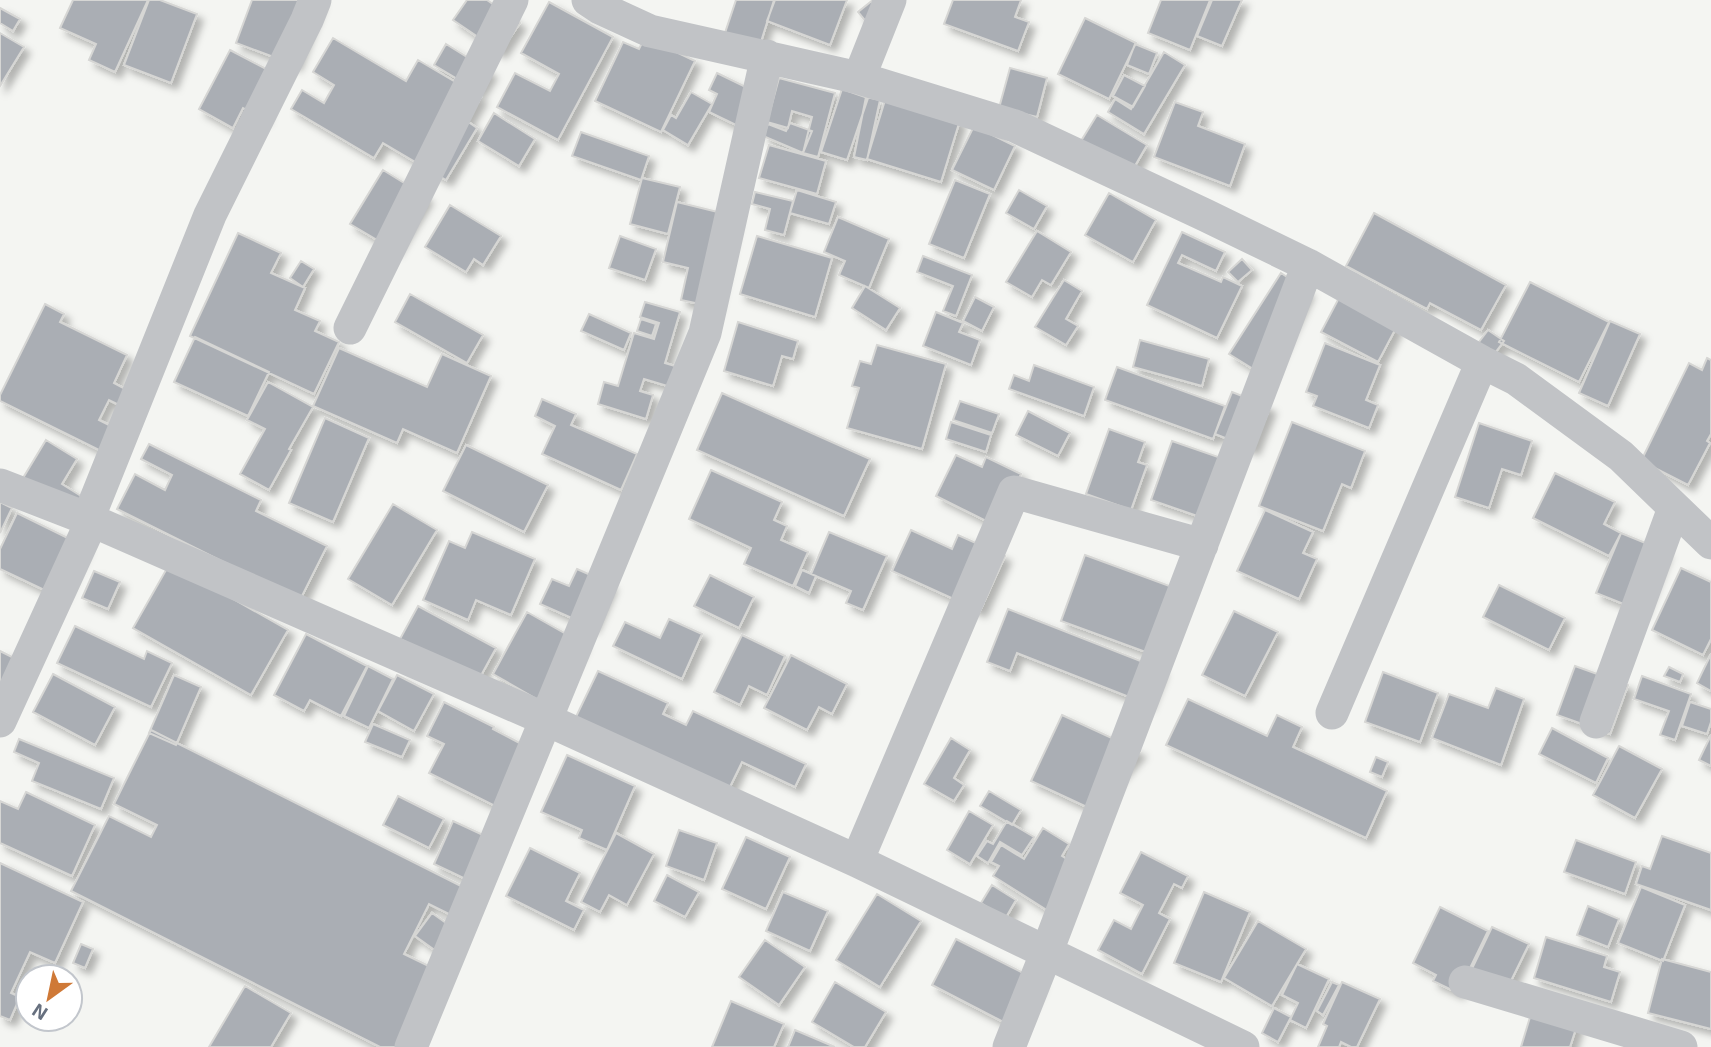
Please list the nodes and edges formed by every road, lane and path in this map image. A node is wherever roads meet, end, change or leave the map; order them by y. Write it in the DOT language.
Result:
graph roads {
  1 [pos="315,0"];
  2 [pos="512,0"];
  3 [pos="588,0"];
  4 [pos="890,0"];
  5 [pos="767,56"];
  6 [pos="859,78"];
  7 [pos="1308,265"];
  8 [pos="350,328"];
  9 [pos="1482,362"];
  10 [pos="0,485"];
  11 [pos="1674,508"];
  12 [pos="88,519"];
  13 [pos="1711,543"];
  14 [pos="1202,545"];
  15 [pos="1332,713"];
  16 [pos="545,719"];
  17 [pos="0,721"];
  18 [pos="1596,722"];
  19 [pos="857,861"];
  20 [pos="1046,954"];
  21 [pos="1465,982"];
  22 [pos="411,1047"];
  23 [pos="1009,1047"];
  24 [pos="1243,1047"];
  25 [pos="1681,1047"];
  1 -- 12 [label="street"];
  2 -- 8 [label="street"];
  3 -- 5 [label="street"];
  4 -- 6 [label="street"];
  5 -- 6 [label="street"];
  5 -- 16 [label="street"];
  6 -- 7 [label="street"];
  7 -- 9 [label="street"];
  7 -- 14 [label="street"];
  9 -- 11 [label="street"];
  9 -- 15 [label="street"];
  10 -- 12 [label="street"];
  11 -- 13 [label="street"];
  11 -- 18 [label="street"];
  12 -- 16 [label="street"];
  12 -- 17 [label="street"];
  14 -- 19 [label="street"];
  14 -- 20 [label="street"];
  16 -- 19 [label="street"];
  16 -- 22 [label="street"];
  19 -- 20 [label="street"];
  20 -- 23 [label="street"];
  20 -- 24 [label="street"];
  21 -- 25 [label="street"];
}
